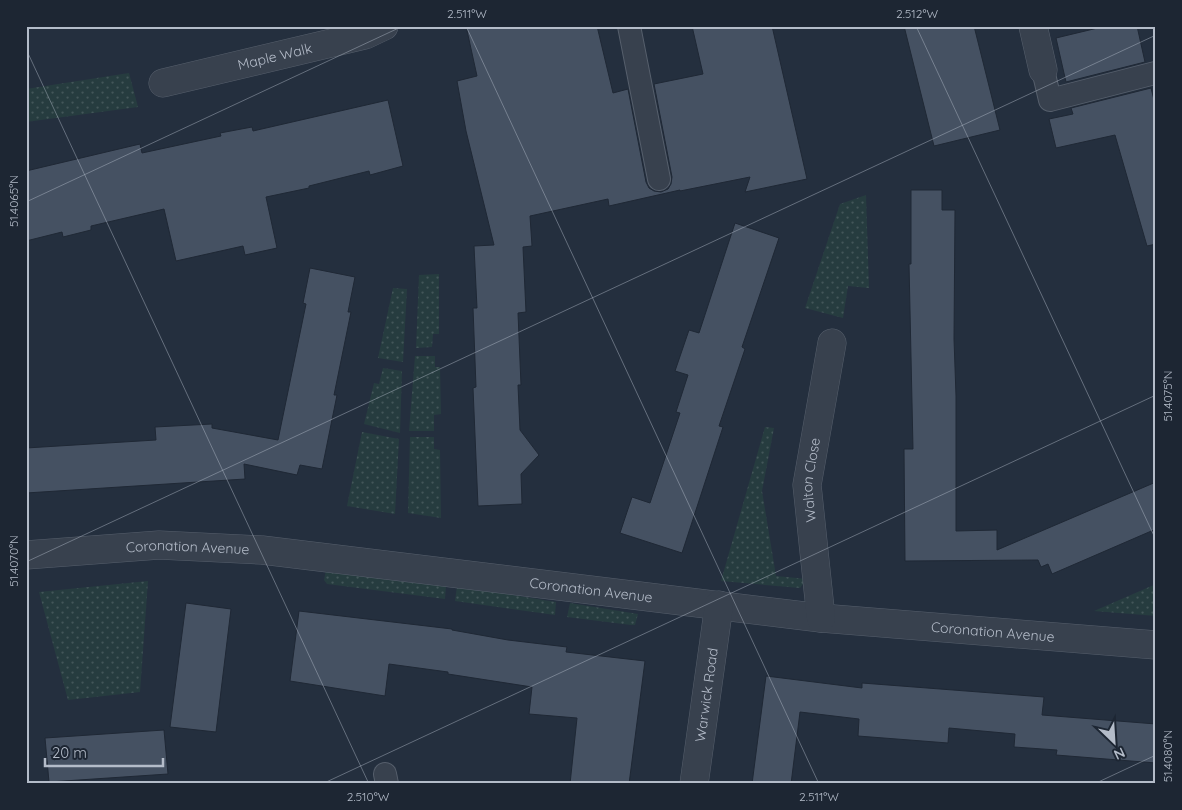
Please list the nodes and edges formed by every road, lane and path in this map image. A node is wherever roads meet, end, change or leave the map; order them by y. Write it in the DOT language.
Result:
graph roads {
  1 [pos="384,26"];
  2 [pos="629,26"];
  3 [pos="1033,26"];
  4 [pos="1043,70"];
  5 [pos="1156,73"];
  6 [pos="163,82"];
  7 [pos="659,179"];
  8 [pos="832,342"];
  9 [pos="26,555"];
  10 [pos="719,605"];
  11 [pos="820,618"];
  12 [pos="1156,645"];
  13 [pos="694,784"];
  1 -- 6 [label="street, Maple Walk"];
  2 -- 7 [label="lane"];
  3 -- 4 [label="street"];
  4 -- 5 [label="lane"];
  8 -- 11 [label="street, Walton Close"];
  9 -- 10 [label="street, Coronation Avenue"];
  10 -- 11 [label="street, Coronation Avenue"];
  10 -- 13 [label="street, Warwick Road"];
  11 -- 12 [label="street, Coronation Avenue"];
}
